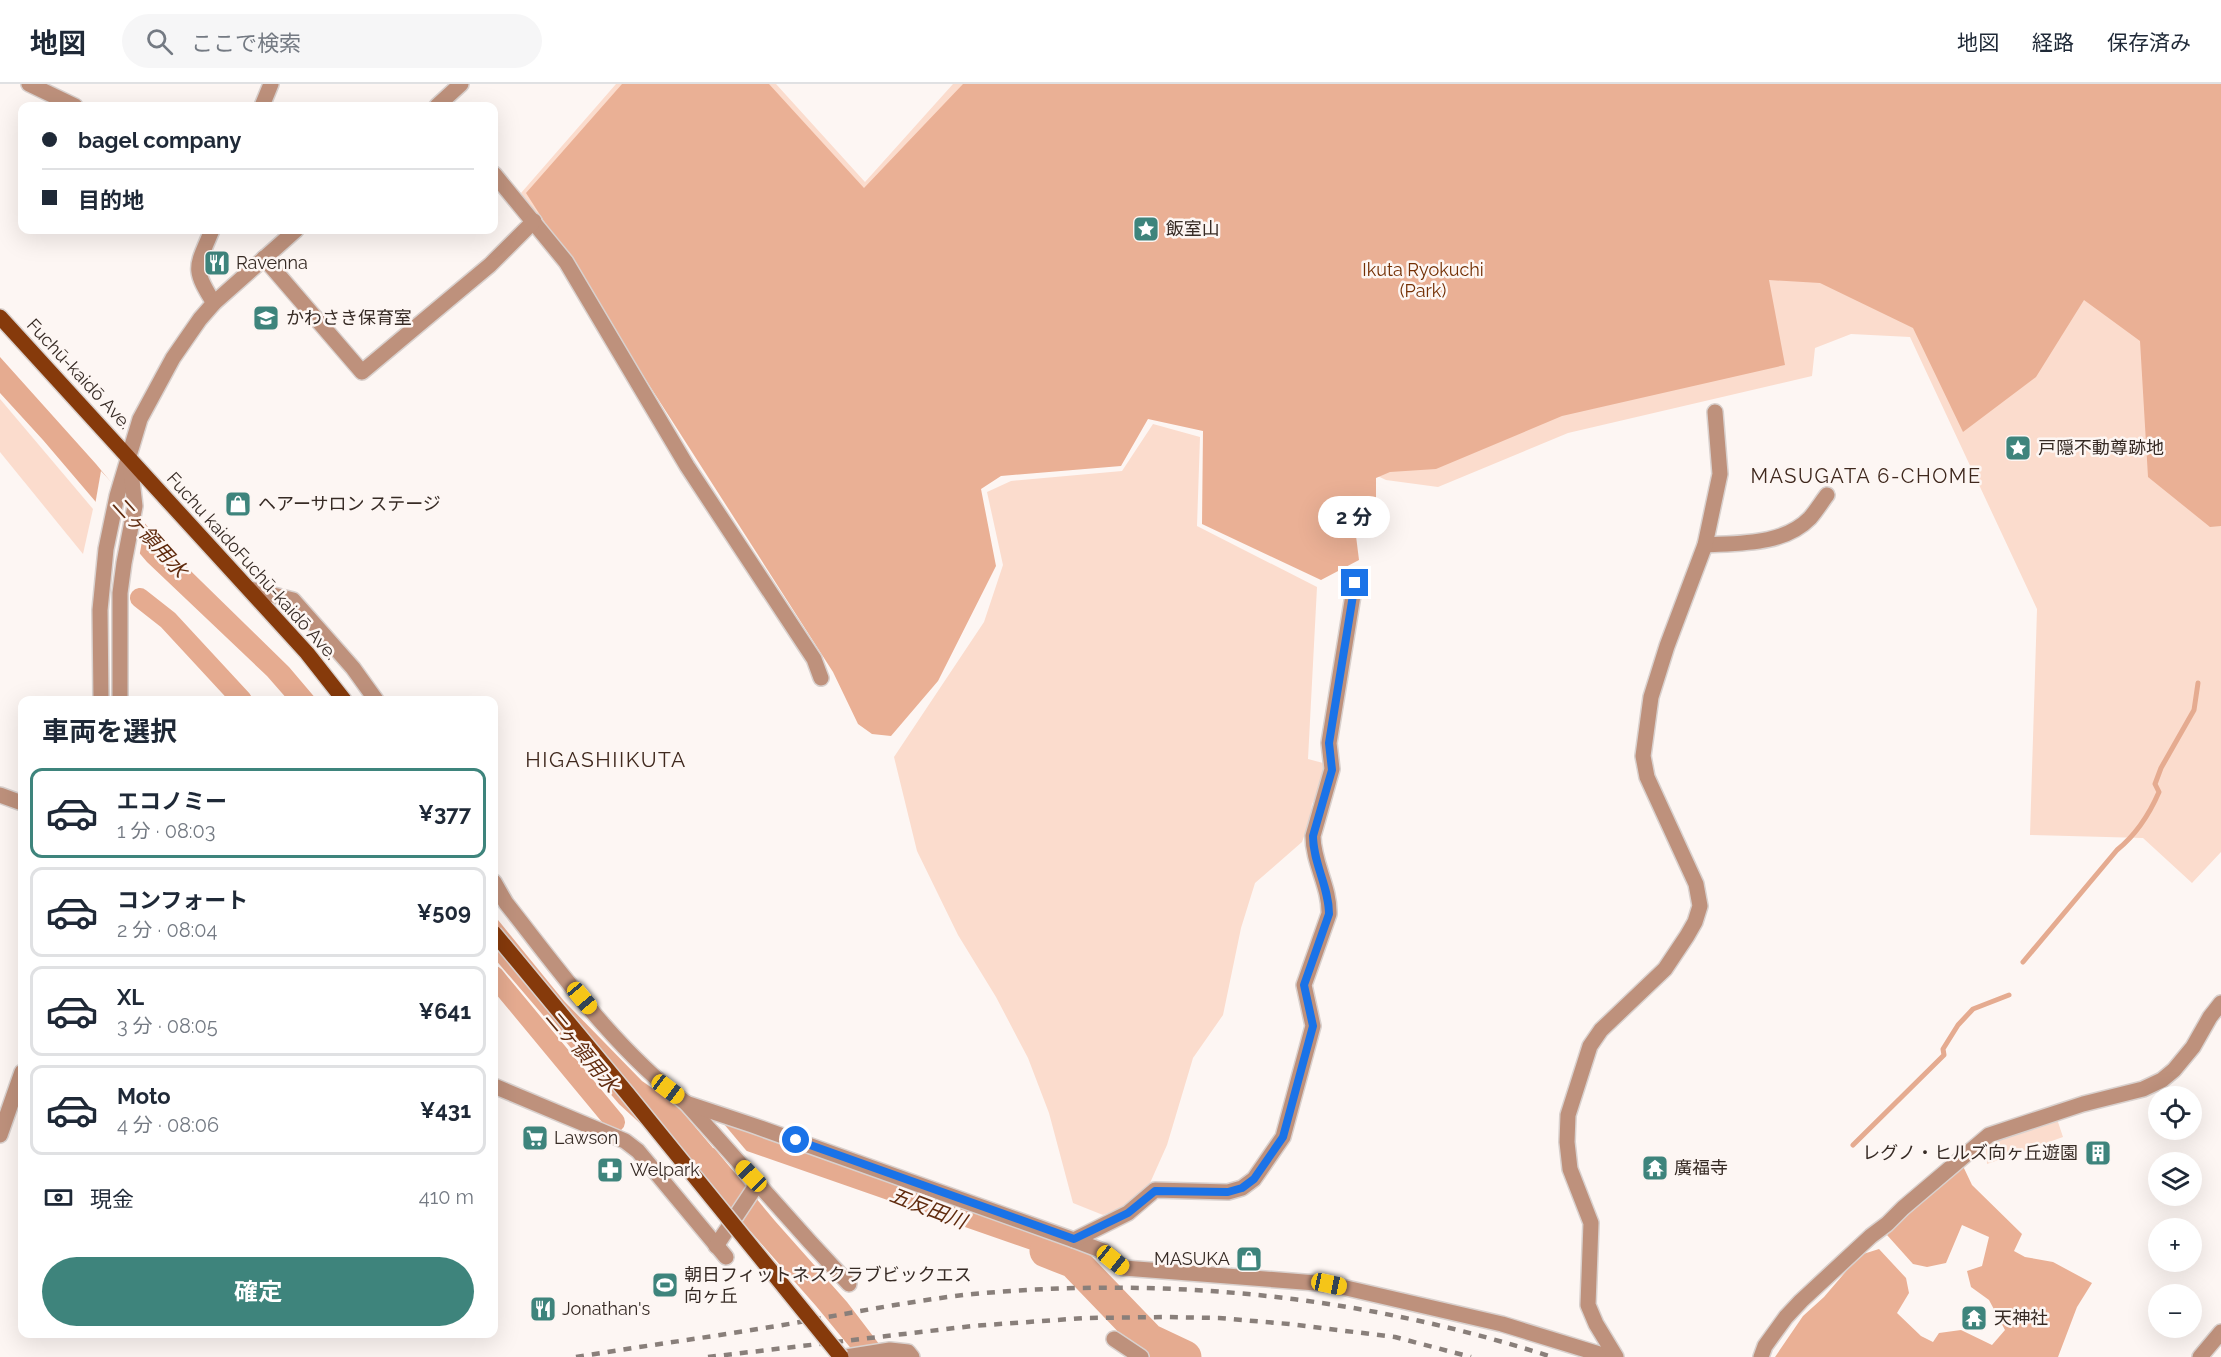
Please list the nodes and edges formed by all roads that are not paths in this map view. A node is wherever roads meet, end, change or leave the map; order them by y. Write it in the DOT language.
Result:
graph roads {
  1 [pos="29,84"];
  2 [pos="271,84"];
  3 [pos="461,84"];
  4 [pos="67,102"];
  5 [pos="264,102"];
  6 [pos="441,102"];
  7 [pos="498,179"];
  8 [pos="534,221"];
  9 [pos="208,234"];
  10 [pos="291,234"];
  11 [pos="264,258"];
  12 [pos="214,303"];
  13 [pos="0,317"];
  14 [pos="1715,412"];
  15 [pos="129,458"];
  16 [pos="1827,495"];
  17 [pos="1705,544"];
  18 [pos="1355,583"];
  19 [pos="250,589"];
  20 [pos="821,678"];
  21 [pos="101,696"];
  22 [pos="120,696"];
  23 [pos="341,696"];
  24 [pos="373,696"];
  25 [pos="0,795"];
  26 [pos="18,802"];
  27 [pos="498,889"];
  28 [pos="498,938"];
  29 [pos="2221,1004"];
  30 [pos="18,1083"];
  31 [pos="498,1088"];
  32 [pos="692,1109"];
  33 [pos="0,1135"];
  34 [pos="755,1187"];
  35 [pos="1074,1239"];
  36 [pos="849,1284"];
  37 [pos="2221,1332"];
  38 [pos="1114,1339"];
  39 [pos="2205,1355"];
  40 [pos="841,1357"];
  41 [pos="847,1357"];
  42 [pos="912,1357"];
  43 [pos="1142,1357"];
  44 [pos="1609,1357"];
  45 [pos="1616,1357"];
  46 [pos="1761,1357"];
  1 -- 4 [label="street"];
  2 -- 5 [label="street"];
  3 -- 6 [label="street"];
  7 -- 8 [label="street"];
  8 -- 11 [label="street"];
  8 -- 20 [label="street"];
  9 -- 12 [label="street"];
  10 -- 11 [label="street"];
  11 -- 12 [label="street"];
  12 -- 15 [label="street"];
  13 -- 15 [label="main road, Fuchū-kaidō Ave."];
  14 -- 17 [label="street"];
  15 -- 19 [label="main road, Fuchu kaidoFuchū-kaidō Ave."];
  15 -- 21 [label="street"];
  15 -- 22 [label="street"];
  16 -- 17 [label="street"];
  17 -- 45 [label="street"];
  18 -- 35 [label="street"];
  19 -- 23 [label="main road, Fuchu kaidoFuchū-kaidō Ave."];
  19 -- 24 [label="street"];
  25 -- 26 [label="street"];
  27 -- 32 [label="street"];
  28 -- 40 [label="main road, bridge"];
  29 -- 46 [label="street"];
  30 -- 33 [label="street"];
  31 -- 34 [label="street"];
  32 -- 34 [label="street"];
  32 -- 35 [label="street"];
  34 -- 36 [label="street"];
  35 -- 44 [label="street"];
  37 -- 39 [label="street"];
  38 -- 43 [label="street"];
  41 -- 42 [label="street"];
}
